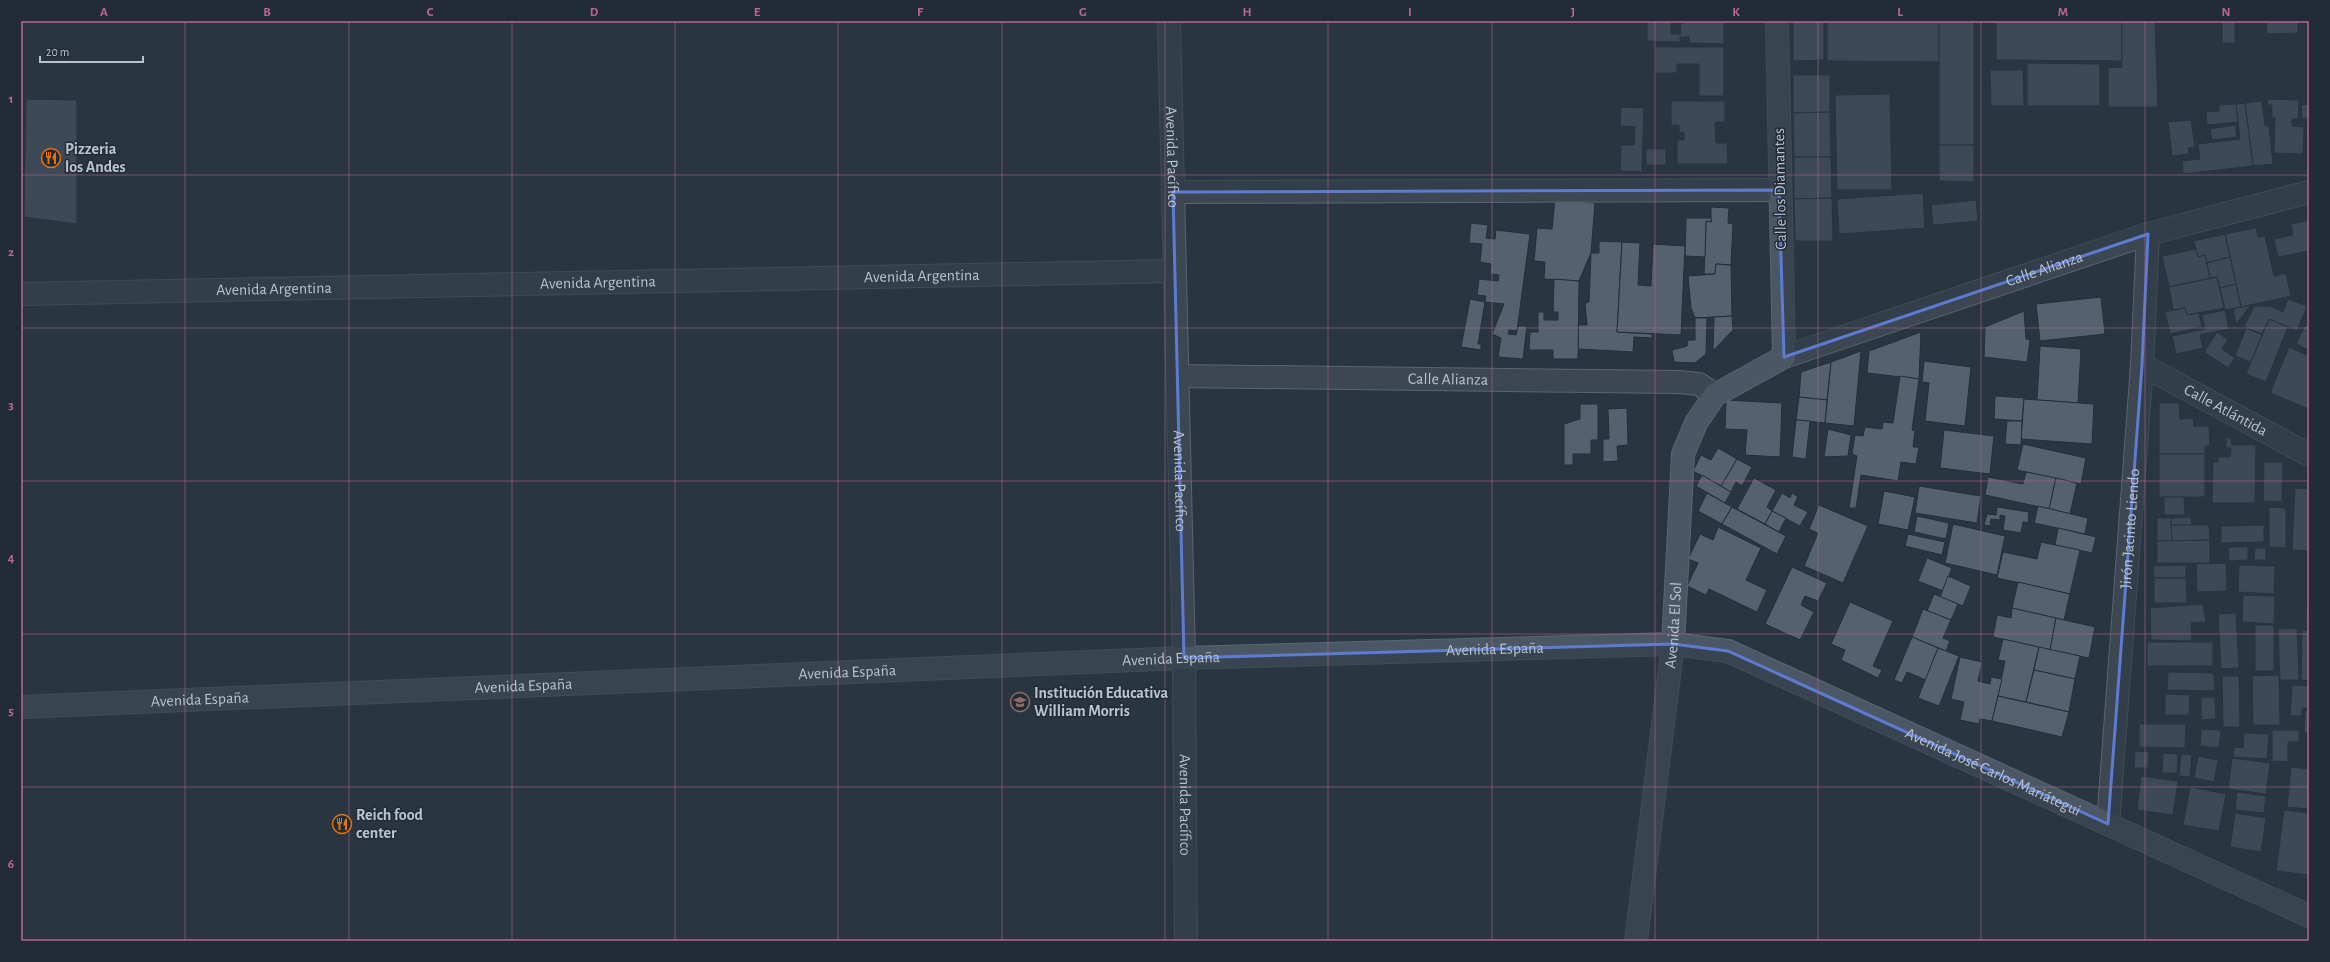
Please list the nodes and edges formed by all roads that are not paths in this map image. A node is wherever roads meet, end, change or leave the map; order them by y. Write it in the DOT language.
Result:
graph roads {
  1 [pos="1169,21"];
  2 [pos="1776,21"];
  3 [pos="1779,190"];
  4 [pos="1173,192"];
  5 [pos="2309,192"];
  6 [pos="2148,234"];
  7 [pos="1174,271"];
  8 [pos="21,294"];
  9 [pos="1784,357"];
  10 [pos="2142,365"];
  11 [pos="1177,376"];
  12 [pos="1715,395"];
  13 [pos="2309,454"];
  14 [pos="1673,644"];
  15 [pos="1184,658"];
  16 [pos="21,707"];
  17 [pos="2108,824"];
  18 [pos="2309,916"];
  19 [pos="1186,941"];
  20 [pos="1636,941"];
  1 -- 4 [label="street, Avenida Pacífico"];
  2 -- 3 [label="street, Calle los Diamantes"];
  3 -- 4 [label="street"];
  3 -- 9 [label="street, Calle los Diamantes"];
  4 -- 7 [label="street, Avenida Pacífico"];
  5 -- 6 [label="street, Calle Alianza"];
  6 -- 9 [label="street, Calle Alianza"];
  6 -- 10 [label="street, Jirón Jacinto Liendo"];
  7 -- 8 [label="street, Avenida Argentina"];
  7 -- 11 [label="street, Avenida Pacífico"];
  9 -- 12 [label="street, Avenida El Sol"];
  10 -- 13 [label="street, Calle Atlántida"];
  10 -- 17 [label="street, Jirón Jacinto Liendo"];
  11 -- 12 [label="street, Calle Alianza"];
  11 -- 15 [label="street, Avenida Pacífico"];
  12 -- 14 [label="street, Avenida El Sol"];
  14 -- 15 [label="street, Avenida España"];
  14 -- 17 [label="street, Avenida José Carlos Mariátegui"];
  14 -- 20 [label="street, Avenida El Sol"];
  15 -- 16 [label="street, Avenida España"];
  15 -- 19 [label="street, Avenida Pacífico"];
  17 -- 18 [label="street, Avenida José Carlos Mariátegui"];
}
